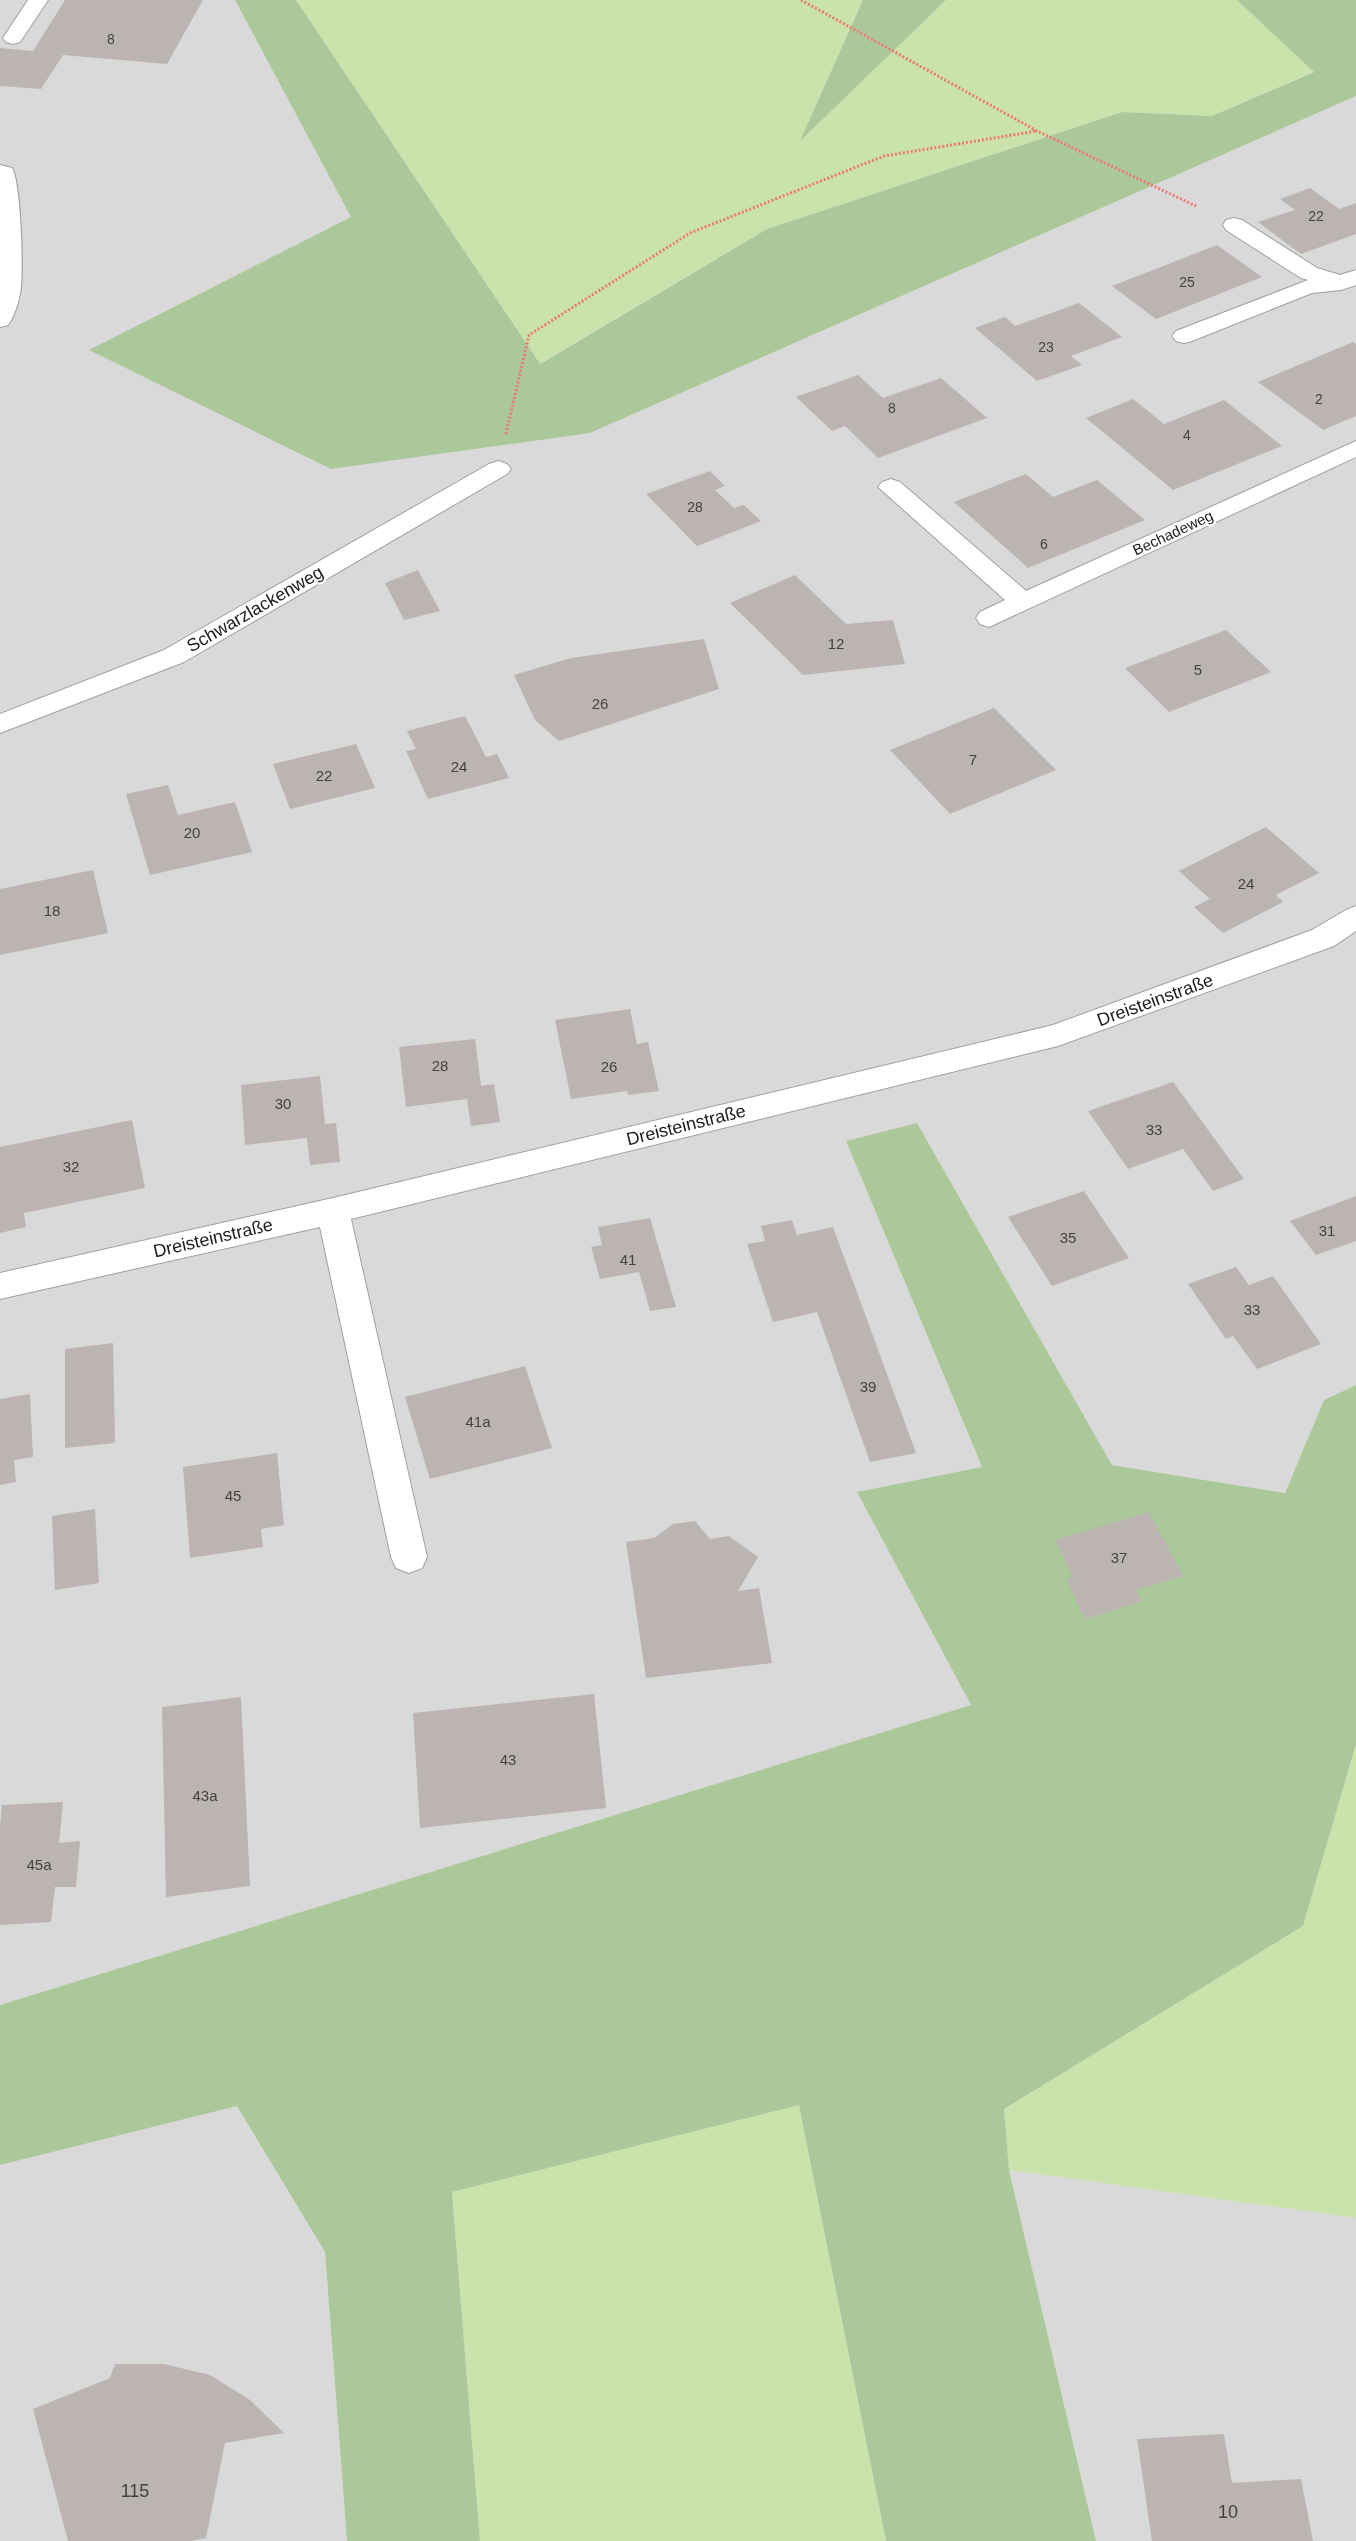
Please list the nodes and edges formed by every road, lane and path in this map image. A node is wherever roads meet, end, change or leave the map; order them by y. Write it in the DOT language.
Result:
graph roads {
  1 [pos="38,0"];
  2 [pos="801,0"];
  3 [pos="14,38"];
  4 [pos="1037,131"];
  5 [pos="0,172"];
  6 [pos="1234,225"];
  7 [pos="1351,285"];
  8 [pos="0,320"];
  9 [pos="1184,336"];
  10 [pos="1356,448"];
  11 [pos="498,470"];
  12 [pos="891,487"];
  13 [pos="1023,602"];
  14 [pos="989,618"];
  15 [pos="0,724"];
  16 [pos="1356,917"];
  17 [pos="333,1211"];
  18 [pos="0,1286"];
  19 [pos="409,1557"];
  1 -- 3 [label="street"];
  2 -- 4 [label="path"];
  4 -- 6 [label="path"];
  4 -- 11 [label="path"];
  5 -- 8 [label="street"];
  6 -- 7 [label="street"];
  7 -- 9 [label="street"];
  10 -- 13 [label="street, Bechadeweg"];
  11 -- 15 [label="street, Schwarzlackenweg"];
  12 -- 13 [label="street"];
  13 -- 14 [label="street, Bechadeweg"];
  16 -- 17 [label="street, Dreisteinstraße"];
  17 -- 18 [label="street, Dreisteinstraße"];
  17 -- 19 [label="street"];
}
